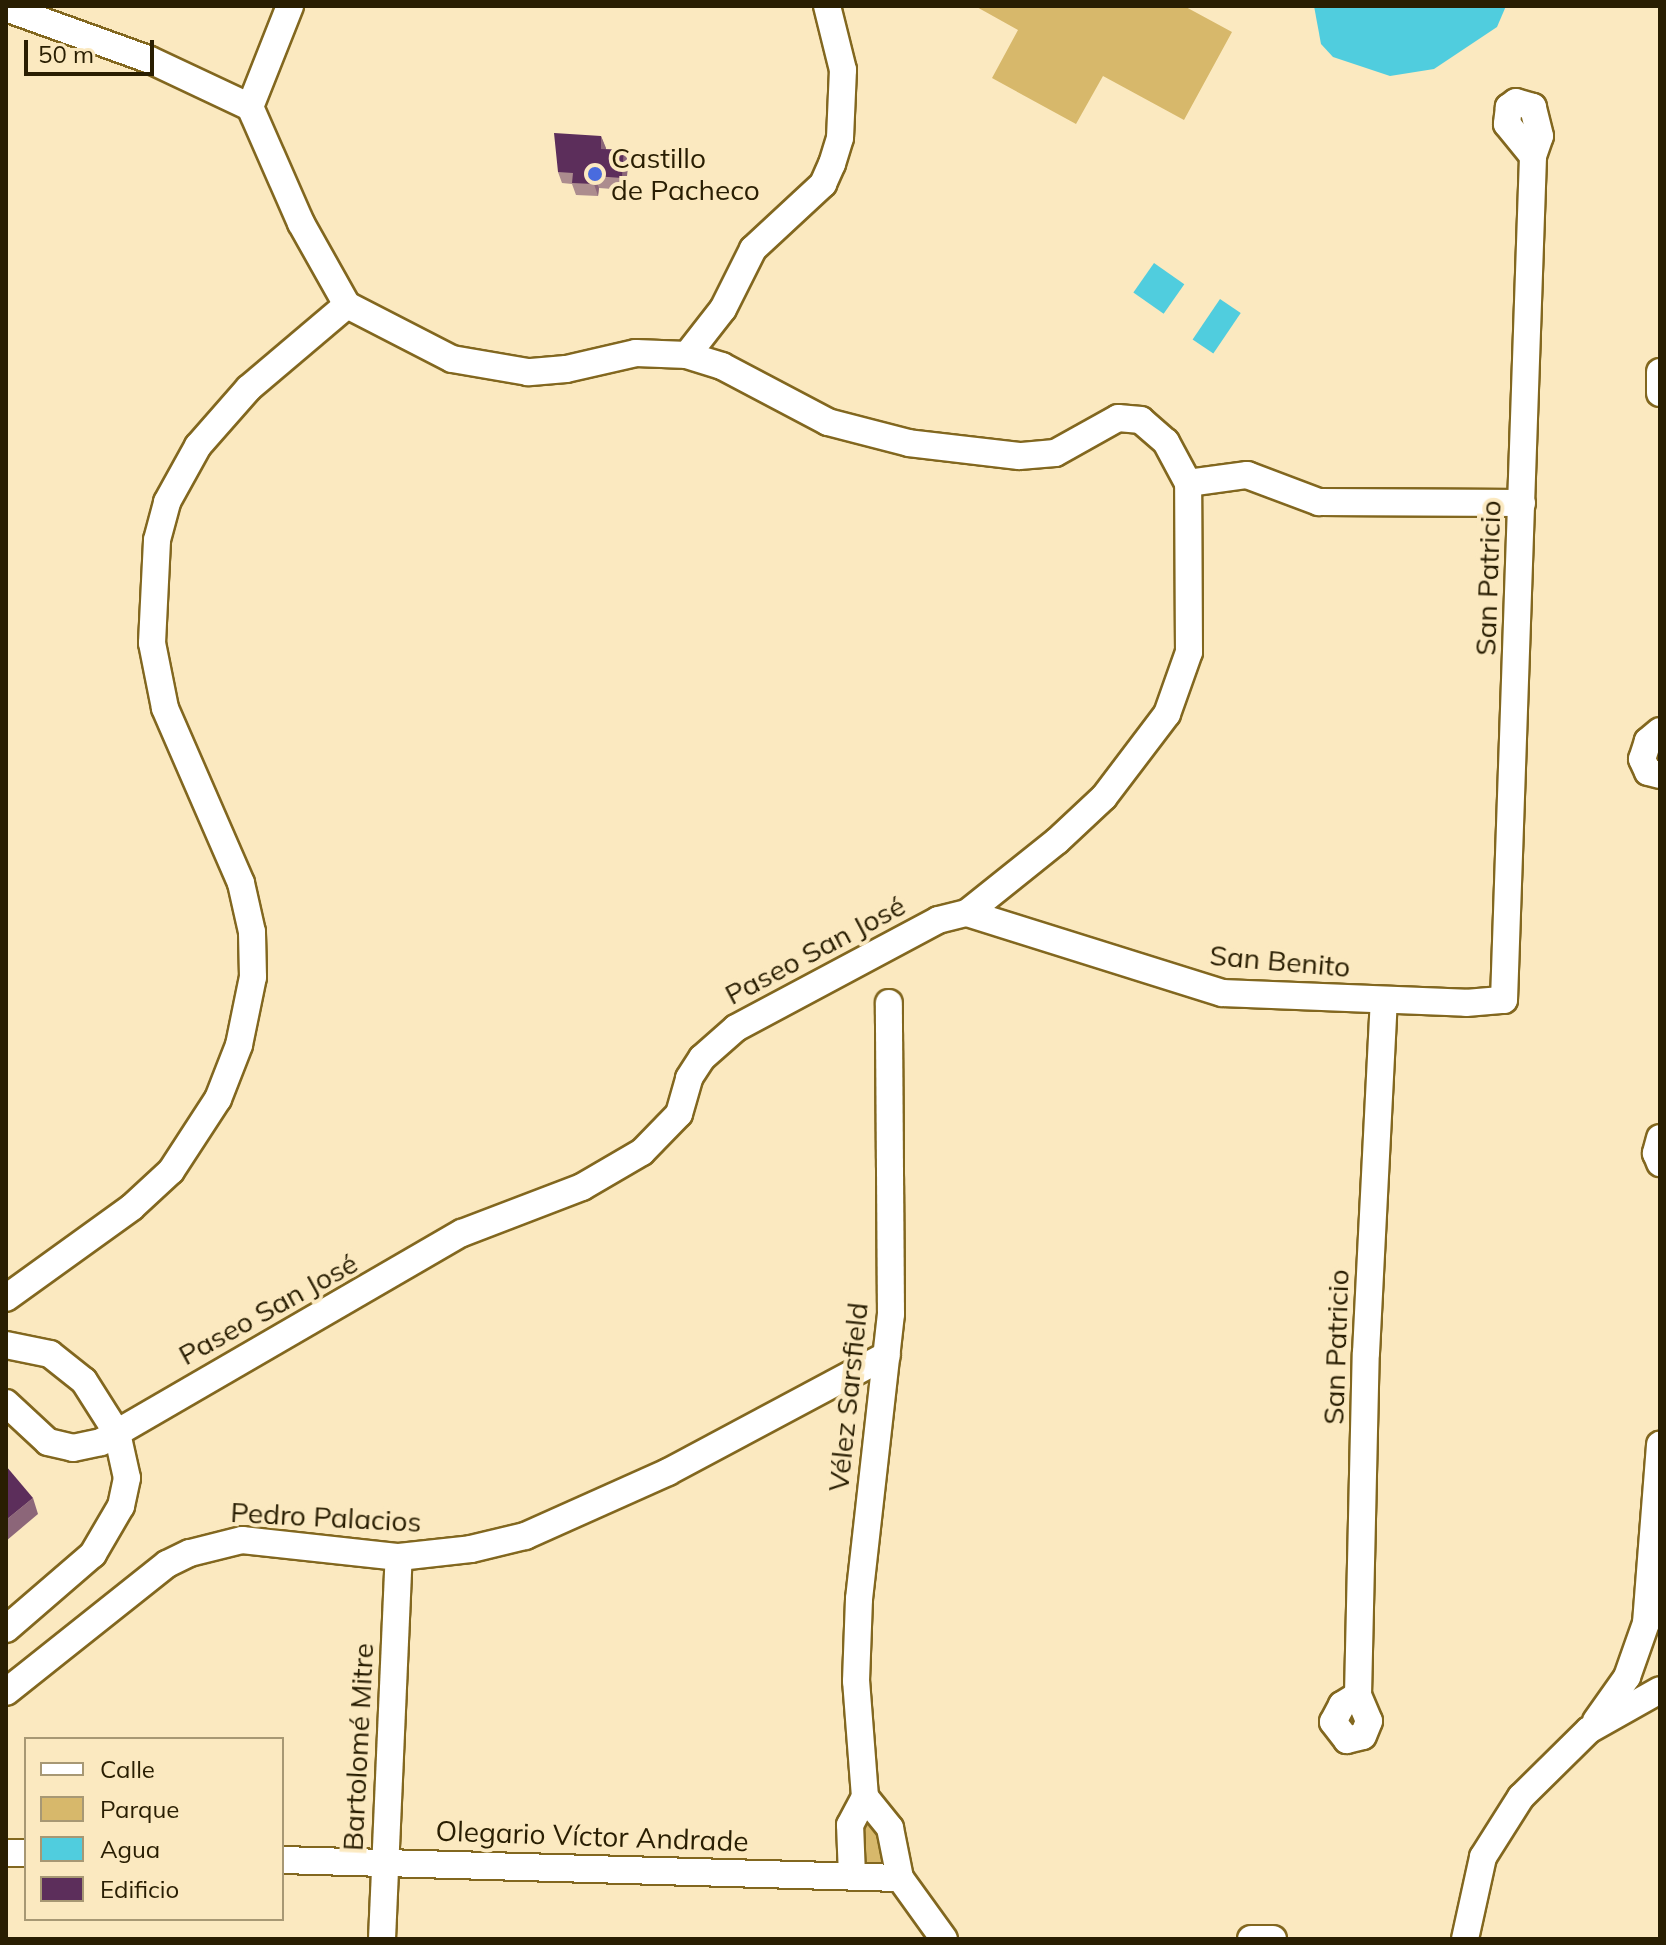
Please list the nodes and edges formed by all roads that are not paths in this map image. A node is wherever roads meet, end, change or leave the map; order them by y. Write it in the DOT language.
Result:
graph roads {
  1 [pos="290,6"];
  2 [pos="827,6"];
  3 [pos="6,8"];
  4 [pos="250,107"];
  5 [pos="1533,156"];
  6 [pos="347,305"];
  7 [pos="687,355"];
  8 [pos="1660,372"];
  9 [pos="1660,393"];
  10 [pos="1188,483"];
  11 [pos="1522,503"];
  12 [pos="1660,731"];
  13 [pos="1660,775"];
  14 [pos="967,913"];
  15 [pos="1504,1000"];
  16 [pos="1384,1001"];
  17 [pos="889,1003"];
  18 [pos="1660,1138"];
  19 [pos="1660,1163"];
  20 [pos="6,1298"];
  21 [pos="6,1345"];
  22 [pos="887,1355"];
  23 [pos="6,1403"];
  24 [pos="117,1433"];
  25 [pos="1660,1445"];
  26 [pos="399,1557"];
  27 [pos="1646,1623"];
  28 [pos="6,1629"];
  29 [pos="1660,1663"];
  30 [pos="1660,1690"];
  31 [pos="6,1692"];
  32 [pos="1358,1695"];
  33 [pos="1589,1730"];
  34 [pos="865,1797"];
  35 [pos="284,1860"];
  36 [pos="385,1863"];
  37 [pos="852,1876"];
  38 [pos="900,1878"];
  39 [pos="382,1939"];
  40 [pos="944,1939"];
  41 [pos="1251,1939"];
  42 [pos="1273,1939"];
  43 [pos="1465,1939"];
  1 -- 4 [label="street"];
  2 -- 7 [label="street"];
  3 -- 4 [label="street"];
  4 -- 6 [label="street"];
  5 -- 11 [label="street, San Patricio"];
  6 -- 7 [label="street"];
  6 -- 20 [label="street"];
  7 -- 10 [label="street"];
  8 -- 9 [label="street"];
  10 -- 11 [label="street"];
  10 -- 14 [label="street, Paseo San José"];
  11 -- 15 [label="street, San Patricio"];
  12 -- 13 [label="street"];
  14 -- 16 [label="street, San Benito"];
  14 -- 24 [label="street, Paseo San José"];
  15 -- 16 [label="street, San Benito"];
  16 -- 32 [label="street, San Patricio"];
  17 -- 22 [label="street, Vélez Sarsfield"];
  18 -- 19 [label="street"];
  21 -- 24 [label="street"];
  22 -- 26 [label="street, Pedro Palacios"];
  22 -- 34 [label="street, Vélez Sarsfield"];
  23 -- 24 [label="street, Paseo San José"];
  24 -- 28 [label="street"];
  25 -- 27 [label="street"];
  26 -- 31 [label="street, Pedro Palacios"];
  26 -- 36 [label="street, Bartolomé Mitre"];
  27 -- 29 [label="street"];
  27 -- 33 [label="street"];
  30 -- 33 [label="street"];
  33 -- 43 [label="street"];
  34 -- 37 [label="street, Vélez Sarsfield"];
  34 -- 38 [label="street"];
  35 -- 36 [label="street, Olegario Víctor Andrade"];
  36 -- 37 [label="street, Olegario Víctor Andrade"];
  36 -- 39 [label="street, Bartolomé Mitre"];
  37 -- 38 [label="street, Olegario Víctor Andrade"];
  38 -- 40 [label="street"];
  41 -- 42 [label="street"];
}
